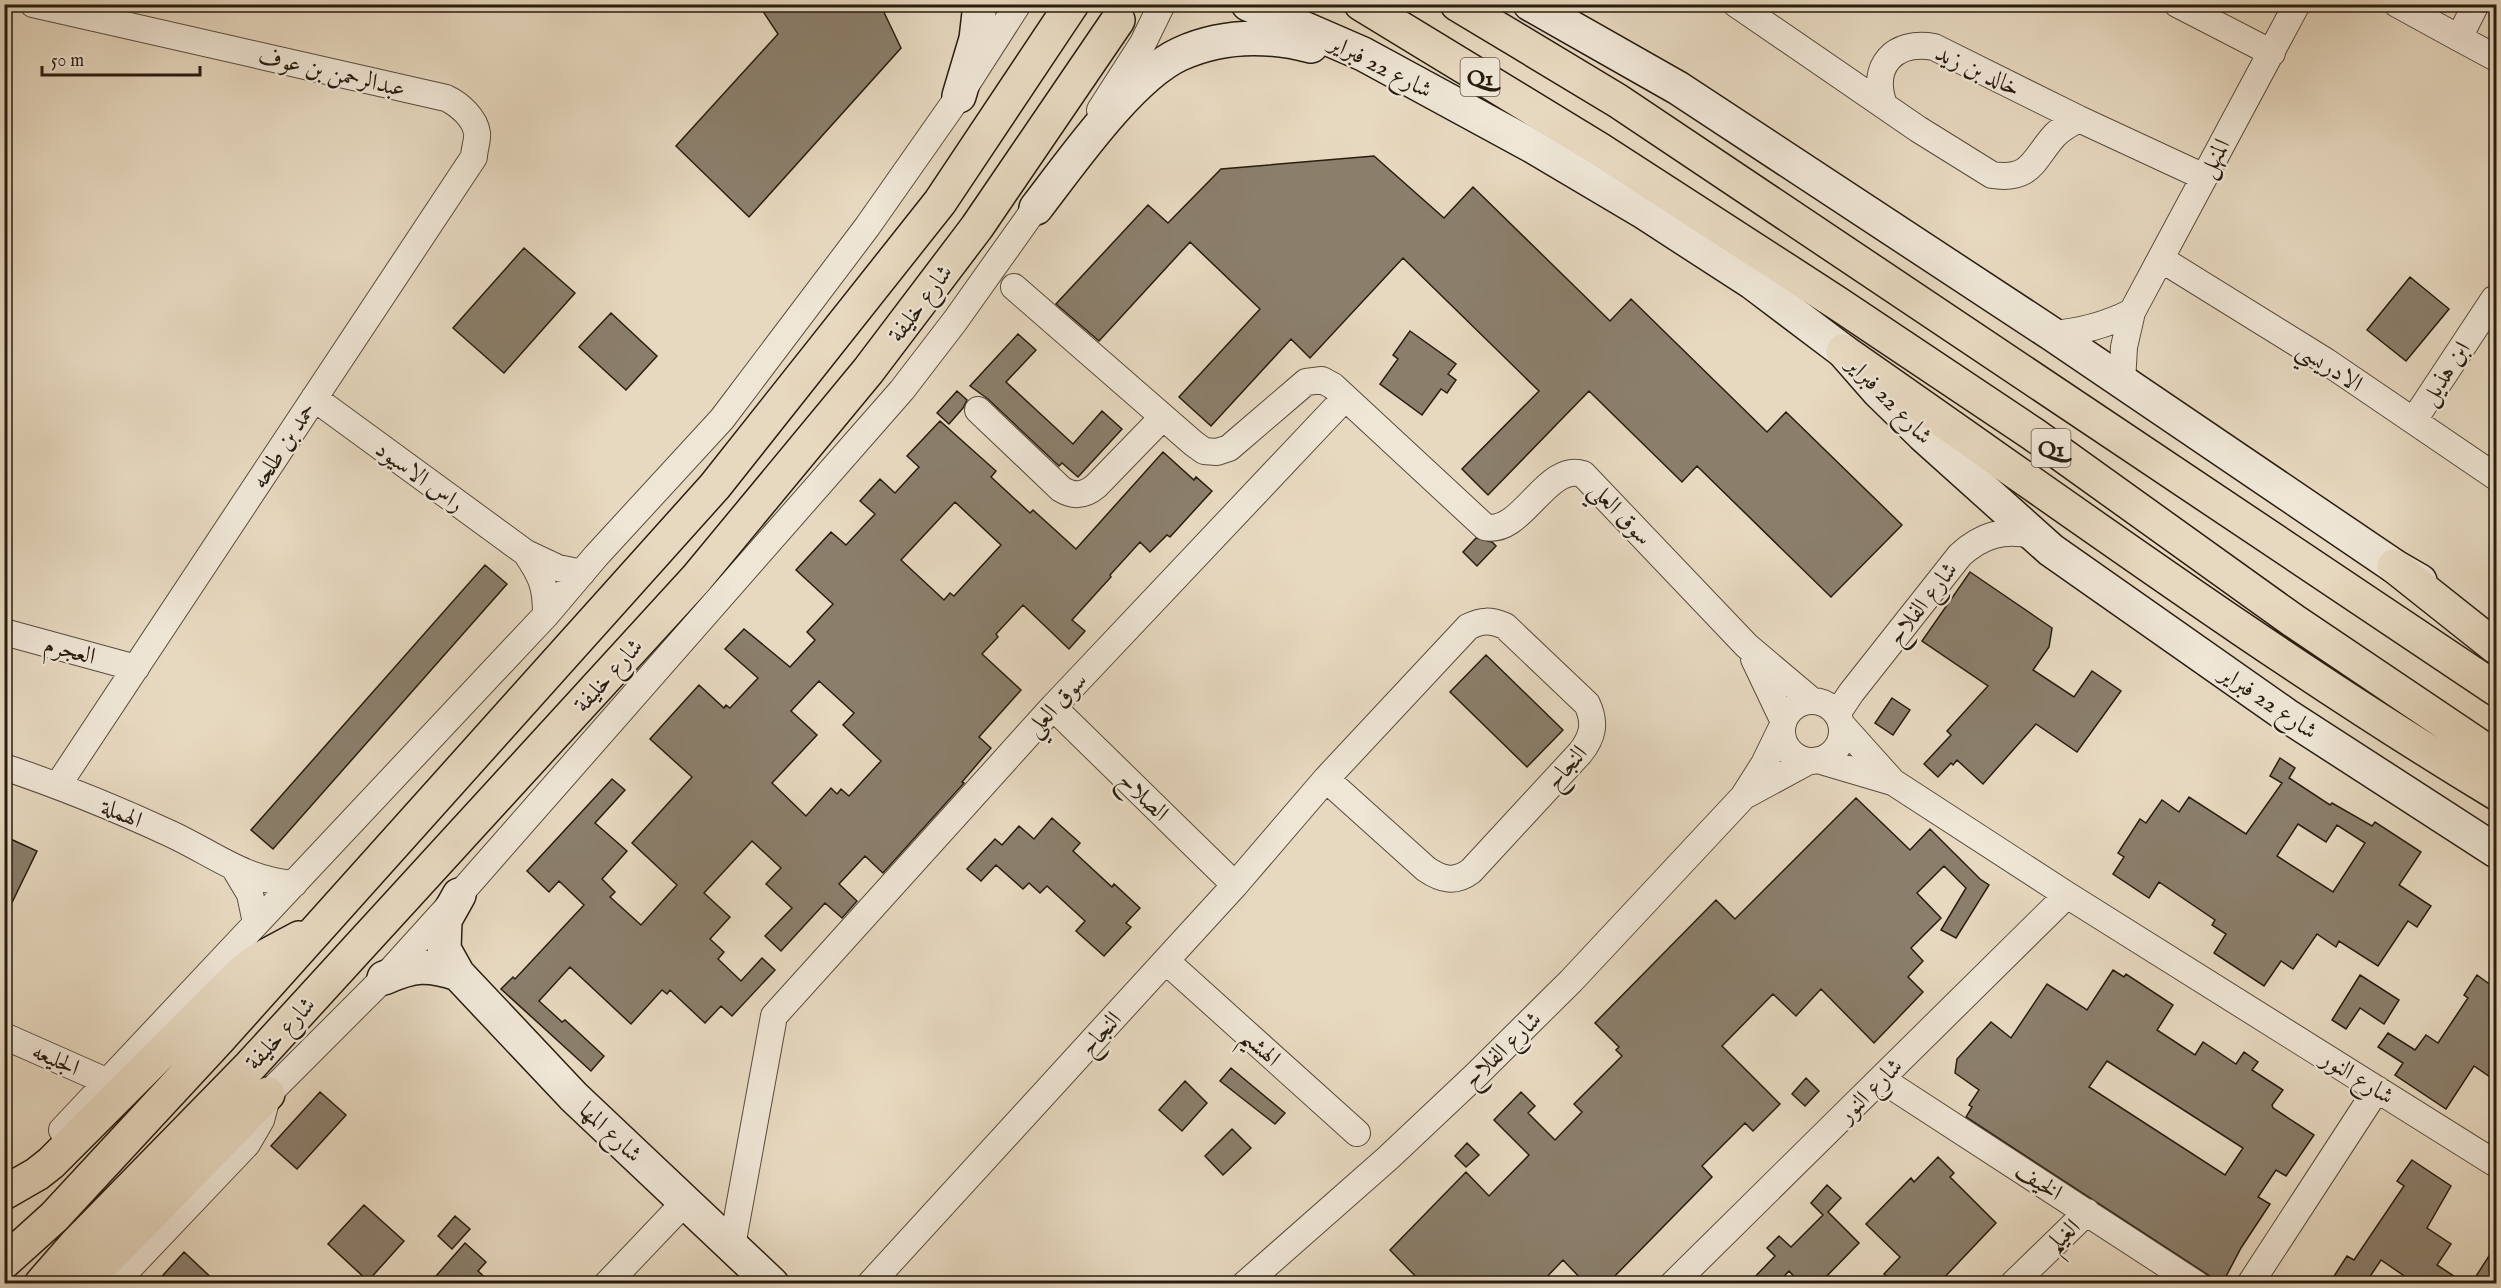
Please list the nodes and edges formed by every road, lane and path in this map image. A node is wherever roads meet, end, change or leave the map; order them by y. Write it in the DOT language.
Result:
graph roads {
  1 [pos="33,4"];
  2 [pos="980,4"];
  3 [pos="1018,4"];
  4 [pos="1072,4"];
  5 [pos="1162,4"];
  6 [pos="1248,4"];
  7 [pos="1297,4"];
  8 [pos="1361,4"];
  9 [pos="1457,4"];
  10 [pos="1530,4"];
  11 [pos="1736,4"];
  12 [pos="2177,4"];
  13 [pos="2297,4"];
  14 [pos="2397,4"];
  15 [pos="2476,4"];
  16 [pos="1118,20"];
  17 [pos="2459,38"];
  18 [pos="2272,53"];
  19 [pos="1363,54"];
  20 [pos="2496,58"];
  21 [pos="1406,79"];
  22 [pos="959,96"];
  23 [pos="455,102"];
  24 [pos="1884,105"];
  25 [pos="2079,119"];
  26 [pos="2204,177"];
  27 [pos="1036,208"];
  28 [pos="2161,259"];
  29 [pos="1014,287"];
  30 [pos="2496,301"];
  31 [pos="2132,312"];
  32 [pos="2052,334"];
  33 [pos="1843,351"];
  34 [pos="2122,382"];
  35 [pos="314,398"];
  36 [pos="1345,398"];
  37 [pos="978,410"];
  38 [pos="1162,417"];
  39 [pos="2414,420"];
  40 [pos="2496,477"];
  41 [pos="2032,535"];
  42 [pos="526,553"];
  43 [pos="2394,566"];
  44 [pos="582,573"];
  45 [pos="546,615"];
  46 [pos="2496,628"];
  47 [pos="4,632"];
  48 [pos="1747,646"];
  49 [pos="2496,647"];
  50 [pos="136,668"];
  51 [pos="2496,689"];
  52 [pos="1811,700"];
  53 [pos="1053,707"];
  54 [pos="1839,719"];
  55 [pos="1782,724"];
  56 [pos="2496,757"];
  57 [pos="1814,761"];
  58 [pos="4,767"];
  59 [pos="1326,779"];
  60 [pos="1893,782"];
  61 [pos="58,785"];
  62 [pos="2496,793"];
  63 [pos="1743,797"];
  64 [pos="2496,851"];
  65 [pos="234,869"];
  66 [pos="294,884"];
  67 [pos="1235,885"];
  68 [pos="459,895"];
  69 [pos="2067,895"];
  70 [pos="256,923"];
  71 [pos="315,933"];
  72 [pos="1166,961"];
  73 [pos="458,974"];
  74 [pos="384,978"];
  75 [pos="4,1036"];
  76 [pos="1881,1080"];
  77 [pos="108,1082"];
  78 [pos="2378,1089"];
  79 [pos="268,1094"];
  80 [pos="1357,1133"];
  81 [pos="2496,1164"];
  82 [pos="4,1192"];
  83 [pos="685,1202"];
  84 [pos="2087,1212"];
  85 [pos="732,1246"];
  86 [pos="4,1262"];
  87 [pos="41,1284"];
  88 [pos="83,1284"];
  89 [pos="114,1284"];
  90 [pos="607,1284"];
  91 [pos="772,1284"];
  92 [pos="870,1284"];
  93 [pos="1245,1284"];
  94 [pos="1673,1284"];
  95 [pos="2013,1284"];
  96 [pos="2196,1284"];
  97 [pos="2250,1284"];
  1 -- 23 [label="street, عبدالرحمن بن عوف"];
  2 -- 22 [label="main road"];
  3 -- 22 [label="street"];
  4 -- 71 [label="main road, شارع خليفة"];
  5 -- 27 [label="street, شارع خليفة"];
  6 -- 19 [label="main road, شارع 22 فبراير"];
  7 -- 19 [label="main road"];
  8 -- 56 [label="main road, شارع 22 فبراير / Q1"];
  9 -- 51 [label="main road, Q1"];
  10 -- 32 [label="main road"];
  11 -- 24 [label="street"];
  12 -- 18 [label="street"];
  13 -- 18 [label="street, المنهل"];
  14 -- 17 [label="street"];
  15 -- 17 [label="street"];
  16 -- 87 [label="main road, شارع خليفة"];
  17 -- 20 [label="street"];
  18 -- 26 [label="street, المنهل"];
  19 -- 21 [label="main road, شارع 22 فبراير"];
  21 -- 27 [label="main road"];
  21 -- 33 [label="main road, شارع 22 فبراير"];
  22 -- 44 [label="street"];
  23 -- 35 [label="street, حمد بن طلحه"];
  24 -- 25 [label="street"];
  24 -- 25 [label="street, خالد بن زيد"];
  25 -- 26 [label="street, خالد بن زيد"];
  26 -- 28 [label="street, المنهل"];
  27 -- 68 [label="street, شارع خليفة"];
  28 -- 31 [label="street, المنهل"];
  28 -- 39 [label="street, الادريسي"];
  29 -- 38 [label="street, سوق العلي"];
  30 -- 39 [label="street, ابن هذيل"];
  31 -- 32 [label="street"];
  31 -- 34 [label="street, المنهل"];
  32 -- 34 [label="main road"];
  33 -- 41 [label="main road, شارع 22 فبراير"];
  33 -- 62 [label="main road"];
  34 -- 43 [label="main road"];
  35 -- 42 [label="street, راس الاسيود"];
  35 -- 50 [label="street, حمد بن طلحه"];
  36 -- 38 [label="street, سوق العلي"];
  36 -- 48 [label="street, سوق العلي"];
  36 -- 53 [label="street, سوق العلي"];
  37 -- 38 [label="street"];
  39 -- 40 [label="street, الادريسي"];
  41 -- 54 [label="street, شارع الفلاح"];
  41 -- 64 [label="main road, شارع 22 فبراير"];
  42 -- 44 [label="street, راس الاسيود"];
  42 -- 45 [label="street, راس الاسيود"];
  43 -- 46 [label="main road"];
  43 -- 49 [label="main road"];
  44 -- 45 [label="street"];
  45 -- 66 [label="street"];
  47 -- 50 [label="street, العجرم"];
  48 -- 52 [label="street, سوق العلي"];
  48 -- 55 [label="street, سوق العلي"];
  50 -- 61 [label="street, حمد بن طلحه"];
  52 -- 54 [label="street"];
  52 -- 55 [label="street"];
  53 -- 67 [label="street, الصلاح"];
  53 -- 85 [label="street, سوق العلي"];
  54 -- 57 [label="street"];
  54 -- 60 [label="street, شارع النور"];
  55 -- 57 [label="street"];
  55 -- 63 [label="street, شارع الفلاح"];
  57 -- 60 [label="street, شارع النور"];
  57 -- 63 [label="street, شارع الفلاح"];
  58 -- 61 [label="street, الهملة"];
  59 -- 59 [label="street, النجاح"];
  59 -- 67 [label="street, النجاح"];
  60 -- 69 [label="street, شارع النور"];
  61 -- 65 [label="street, الهملة"];
  63 -- 93 [label="street, شارع الفلاح"];
  65 -- 66 [label="street, الهملة"];
  65 -- 70 [label="street, الهملة"];
  66 -- 70 [label="street"];
  67 -- 72 [label="street, النجاح"];
  68 -- 73 [label="main road, شارع المها"];
  68 -- 74 [label="street, شارع خليفة"];
  69 -- 76 [label="street, شارع النور"];
  69 -- 78 [label="street, شارع النور"];
  70 -- 77 [label="street"];
  71 -- 82 [label="main road"];
  71 -- 86 [label="main road, شارع خليفة"];
  72 -- 80 [label="street, الهشيم"];
  72 -- 92 [label="street, النجاح"];
  73 -- 74 [label="main road"];
  73 -- 83 [label="main road, شارع المها"];
  74 -- 79 [label="street, شارع خليفة"];
  75 -- 77 [label="street, الجليعه"];
  76 -- 84 [label="street, الخيف"];
  76 -- 94 [label="street, شارع النور"];
  77 -- 82 [label="street"];
  78 -- 81 [label="street, شارع النور"];
  78 -- 97 [label="street"];
  79 -- 88 [label="main road"];
  79 -- 89 [label="street, شارع خليفة"];
  83 -- 85 [label="main road, شارع المها"];
  83 -- 90 [label="street"];
  84 -- 95 [label="street, الغيلم"];
  84 -- 96 [label="street, الخيف"];
  85 -- 91 [label="main road, شارع المها"];
}
